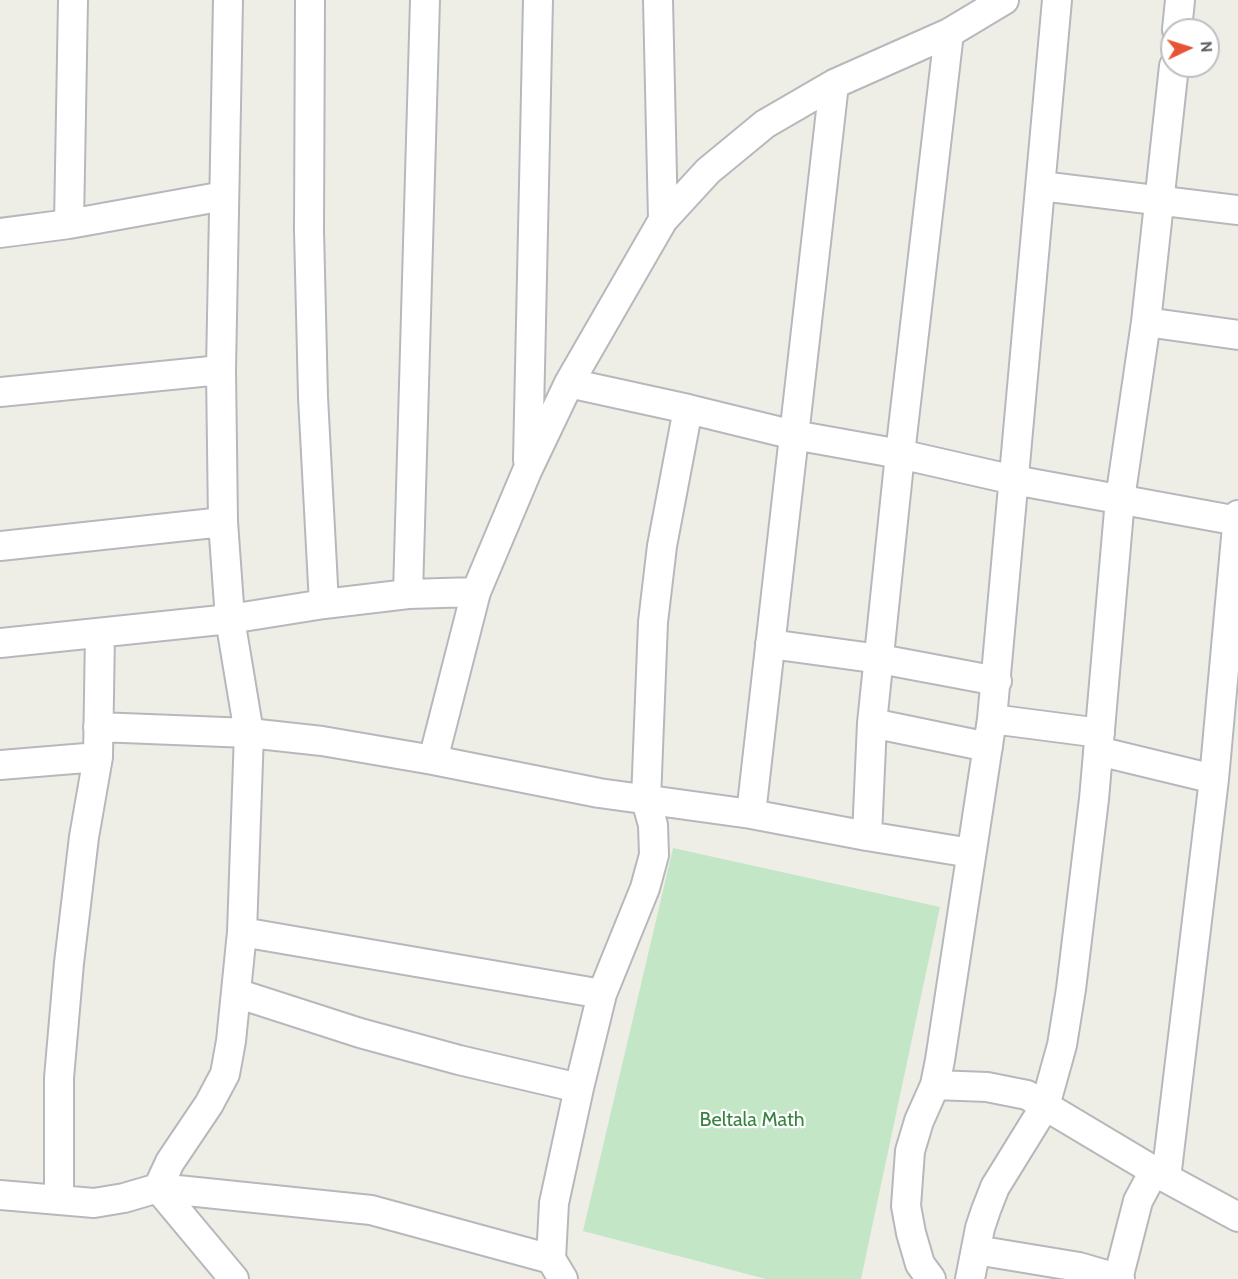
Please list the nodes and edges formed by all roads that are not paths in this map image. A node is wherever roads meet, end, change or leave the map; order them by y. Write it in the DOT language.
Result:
graph roads {
  1 [pos="73,0"];
  2 [pos="228,0"];
  3 [pos="310,0"];
  4 [pos="425,0"];
  5 [pos="538,0"];
  6 [pos="658,0"];
  7 [pos="1004,0"];
  8 [pos="1057,0"];
  9 [pos="1180,0"];
  10 [pos="1178,18"];
  11 [pos="949,33"];
  12 [pos="1173,78"];
  13 [pos="834,84"];
  14 [pos="1041,186"];
  15 [pos="224,196"];
  16 [pos="1160,200"];
  17 [pos="1238,210"];
  18 [pos="663,220"];
  19 [pos="69,224"];
  20 [pos="0,233"];
  21 [pos="1146,322"];
  22 [pos="1238,335"];
  23 [pos="221,370"];
  24 [pos="569,383"];
  25 [pos="0,392"];
  26 [pos="688,409"];
  27 [pos="794,435"];
  28 [pos="900,454"];
  29 [pos="527,471"];
  30 [pos="1014,480"];
  31 [pos="1120,499"];
  32 [pos="1238,515"];
  33 [pos="1238,521"];
  34 [pos="223,522"];
  35 [pos="0,546"];
  36 [pos="476,592"];
  37 [pos="408,594"];
  38 [pos="324,604"];
  39 [pos="230,619"];
  40 [pos="100,633"];
  41 [pos="0,643"];
  42 [pos="770,644"];
  43 [pos="880,659"];
  44 [pos="997,681"];
  45 [pos="872,723"];
  46 [pos="98,727"];
  47 [pos="249,733"];
  48 [pos="990,733"];
  49 [pos="1099,742"];
  50 [pos="98,757"];
  51 [pos="434,760"];
  52 [pos="0,765"];
  53 [pos="1223,766"];
  54 [pos="646,800"];
  55 [pos="751,814"];
  56 [pos="867,836"];
  57 [pos="971,853"];
  58 [pos="242,932"];
  59 [pos="236,993"];
  60 [pos="602,994"];
  61 [pos="934,1085"];
  62 [pos="579,1088"];
  63 [pos="1045,1106"];
  64 [pos="1160,1175"];
  65 [pos="158,1188"];
  66 [pos="0,1195"];
  67 [pos="59,1200"];
  68 [pos="1238,1217"];
  69 [pos="976,1250"];
  70 [pos="557,1269"];
  71 [pos="234,1279"];
  72 [pos="931,1279"];
  73 [pos="970,1279"];
  74 [pos="1119,1279"];
  1 -- 19 [label="street"];
  2 -- 15 [label="street"];
  3 -- 38 [label="street"];
  4 -- 37 [label="street"];
  5 -- 29 [label="street"];
  6 -- 18 [label="street"];
  7 -- 11 [label="street"];
  8 -- 14 [label="street"];
  9 -- 10 [label="street"];
  11 -- 13 [label="street"];
  11 -- 28 [label="street"];
  12 -- 16 [label="street"];
  13 -- 18 [label="street"];
  13 -- 27 [label="street"];
  14 -- 16 [label="street"];
  14 -- 30 [label="street"];
  15 -- 19 [label="street"];
  15 -- 23 [label="street"];
  16 -- 17 [label="street"];
  16 -- 21 [label="street"];
  18 -- 24 [label="street"];
  19 -- 20 [label="street"];
  21 -- 22 [label="street"];
  21 -- 31 [label="street"];
  23 -- 25 [label="street"];
  23 -- 34 [label="street"];
  24 -- 26 [label="street"];
  24 -- 29 [label="street"];
  26 -- 27 [label="street"];
  26 -- 54 [label="street"];
  27 -- 28 [label="street"];
  27 -- 42 [label="street"];
  28 -- 30 [label="street"];
  28 -- 43 [label="street"];
  29 -- 36 [label="street"];
  30 -- 31 [label="street"];
  30 -- 44 [label="street"];
  31 -- 33 [label="street"];
  31 -- 49 [label="street"];
  32 -- 33 [label="street"];
  33 -- 53 [label="street"];
  34 -- 35 [label="street"];
  34 -- 39 [label="street"];
  36 -- 37 [label="street"];
  36 -- 51 [label="street"];
  37 -- 38 [label="street"];
  38 -- 39 [label="street"];
  39 -- 40 [label="street"];
  39 -- 47 [label="street"];
  40 -- 41 [label="street"];
  40 -- 46 [label="street"];
  42 -- 43 [label="street"];
  42 -- 55 [label="street"];
  43 -- 44 [label="street"];
  43 -- 45 [label="street"];
  44 -- 48 [label="street"];
  45 -- 48 [label="street"];
  45 -- 56 [label="street"];
  46 -- 47 [label="street"];
  46 -- 50 [label="street"];
  47 -- 51 [label="street"];
  47 -- 58 [label="street"];
  48 -- 49 [label="street"];
  48 -- 57 [label="street"];
  49 -- 53 [label="street"];
  49 -- 63 [label="street"];
  50 -- 52 [label="street"];
  50 -- 67 [label="street"];
  51 -- 54 [label="street"];
  53 -- 64 [label="street"];
  54 -- 55 [label="street"];
  54 -- 60 [label="street"];
  55 -- 56 [label="street"];
  56 -- 57 [label="street"];
  57 -- 61 [label="street"];
  58 -- 59 [label="street"];
  58 -- 60 [label="street"];
  59 -- 62 [label="street"];
  59 -- 65 [label="street"];
  60 -- 62 [label="street"];
  61 -- 63 [label="street"];
  61 -- 72 [label="street"];
  62 -- 70 [label="street"];
  63 -- 64 [label="street"];
  63 -- 69 [label="street"];
  64 -- 68 [label="street"];
  64 -- 74 [label="street"];
  65 -- 67 [label="street"];
  65 -- 70 [label="street"];
  65 -- 71 [label="street"];
  66 -- 67 [label="street"];
  69 -- 73 [label="street"];
  69 -- 74 [label="street"];
}
